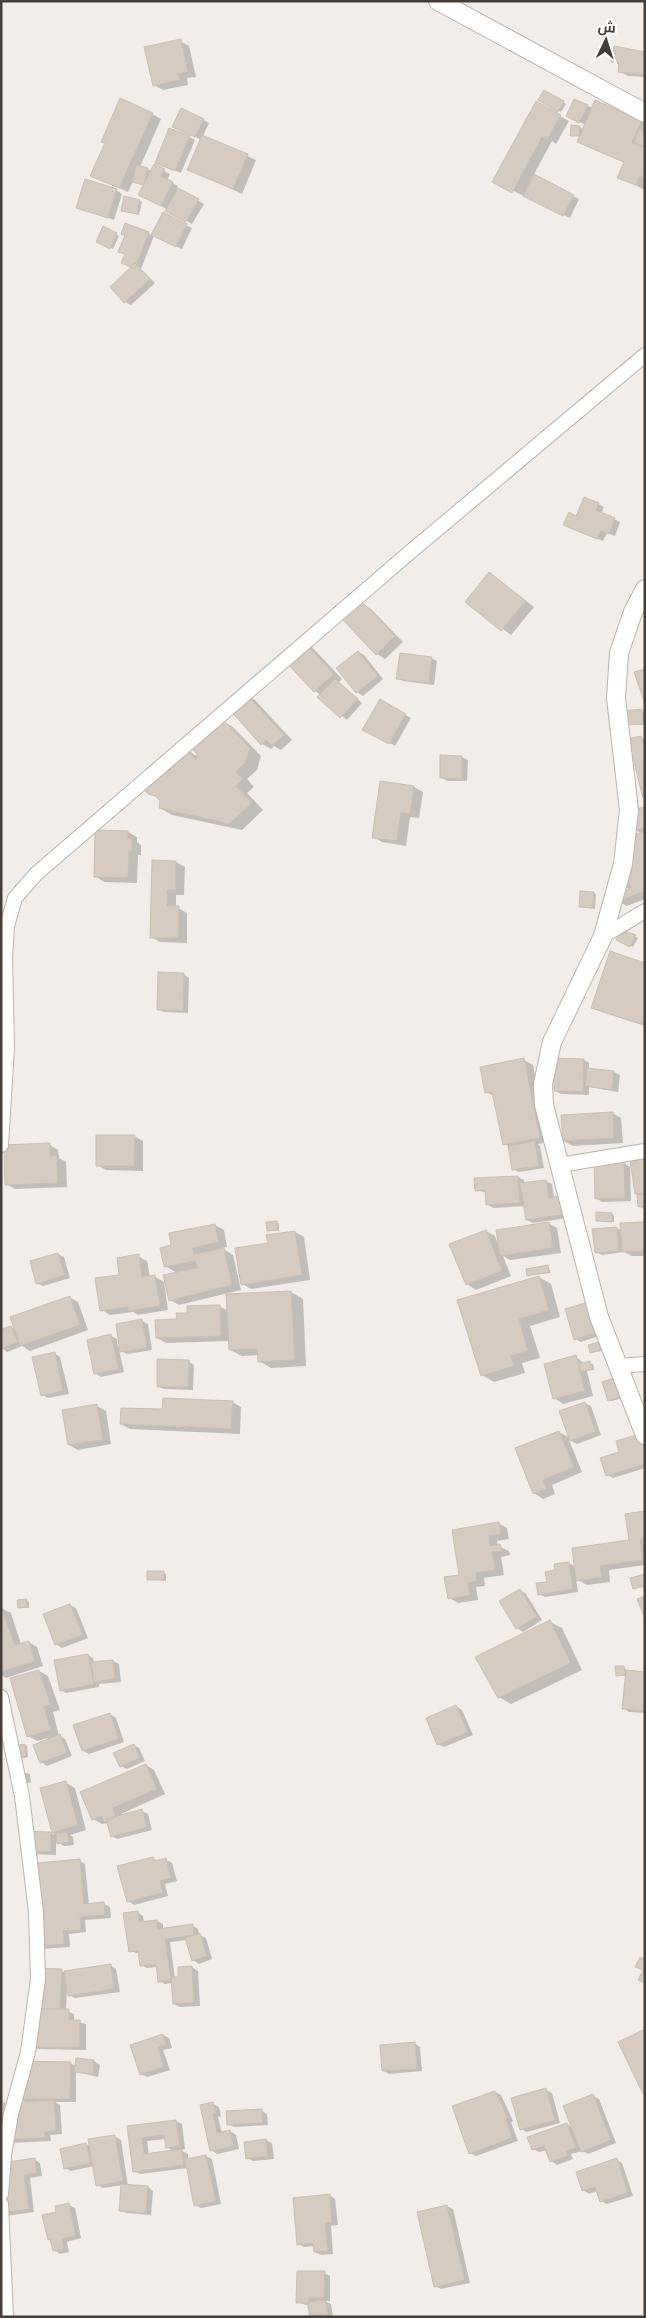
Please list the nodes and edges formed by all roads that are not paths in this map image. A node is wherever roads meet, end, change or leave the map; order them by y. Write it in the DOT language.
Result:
graph roads {
  1 [pos="438,1"];
  2 [pos="645,113"];
  3 [pos="645,355"];
  4 [pos="645,589"];
  5 [pos="645,911"];
  6 [pos="603,936"];
  7 [pos="1,1145"];
  8 [pos="645,1151"];
  9 [pos="560,1164"];
  10 [pos="645,1364"];
  11 [pos="618,1366"];
  12 [pos="645,1435"];
  13 [pos="1,1697"];
  14 [pos="1,2194"];
  15 [pos="1,2204"];
  16 [pos="6,2317"];
  1 -- 2 [label="street"];
  3 -- 7 [label="street"];
  4 -- 6 [label="street"];
  5 -- 6 [label="street"];
  6 -- 9 [label="street"];
  8 -- 9 [label="street"];
  9 -- 11 [label="street"];
  10 -- 11 [label="street"];
  11 -- 12 [label="street"];
  13 -- 14 [label="street"];
  15 -- 16 [label="street"];
}
